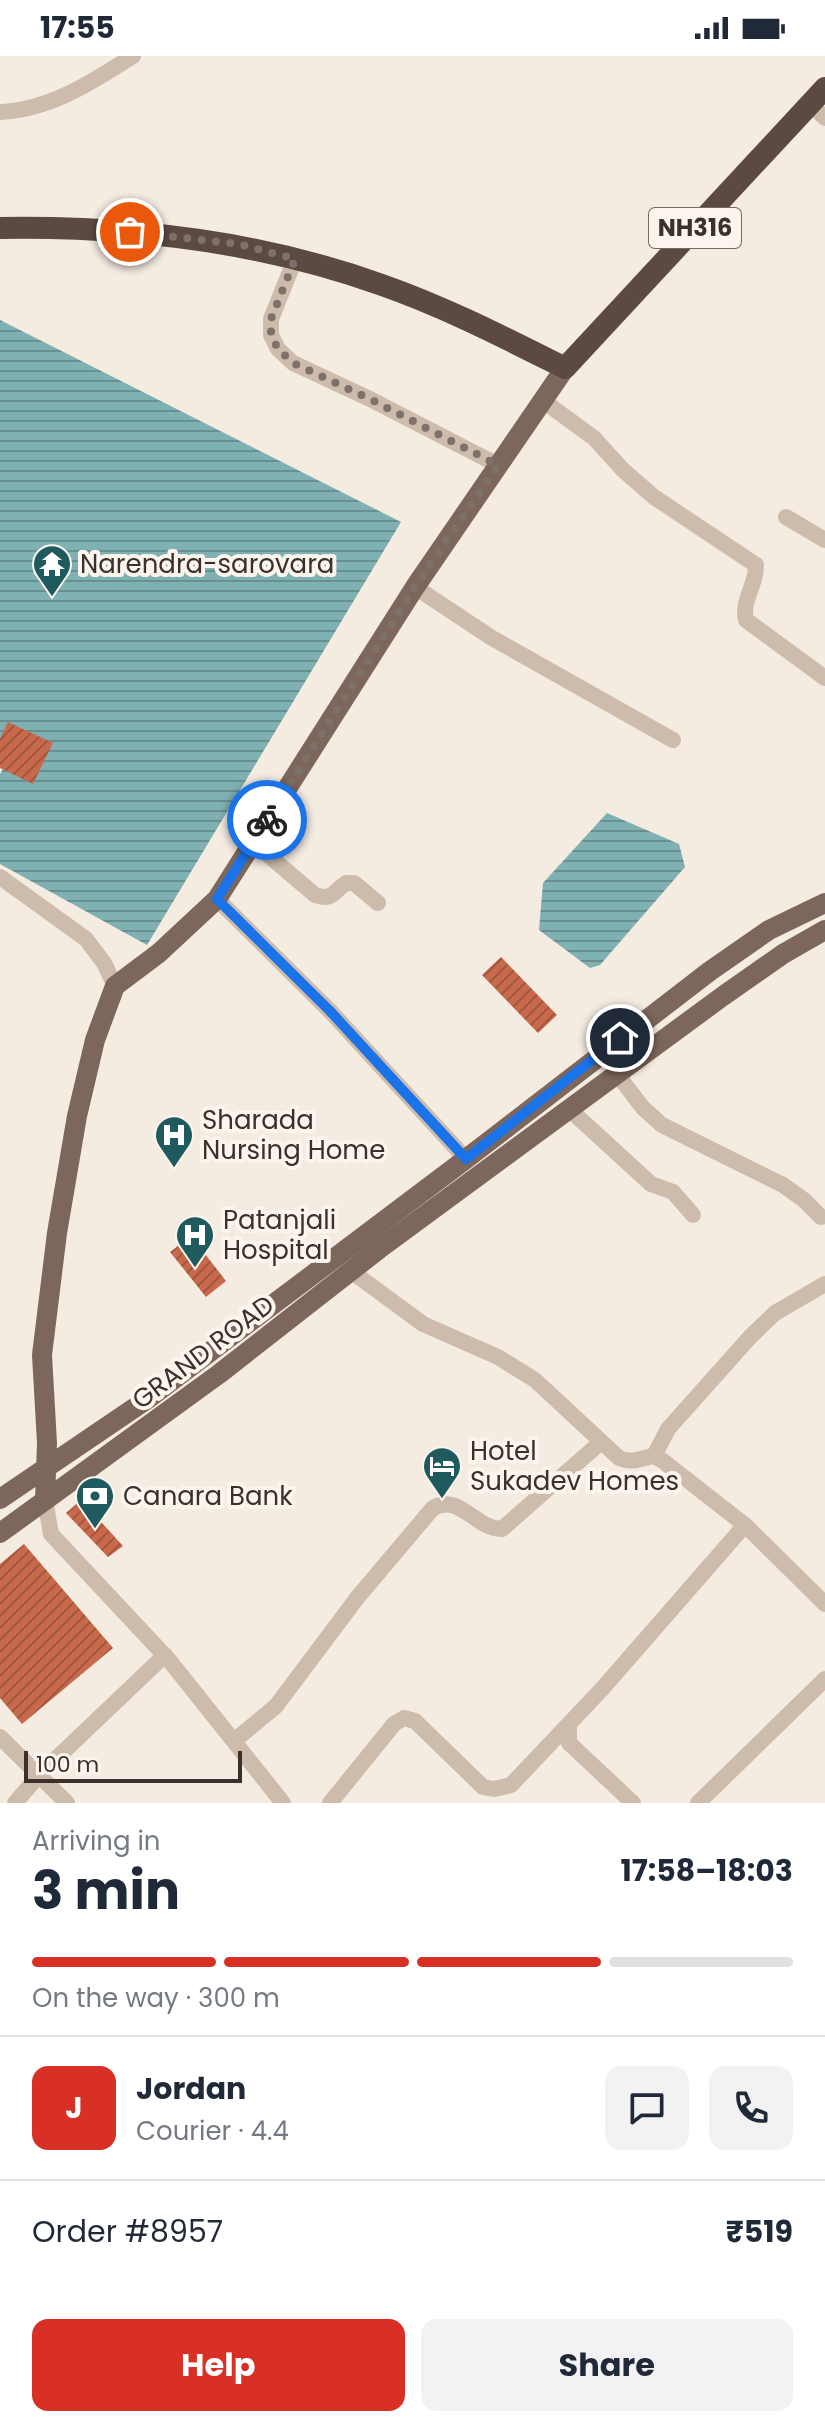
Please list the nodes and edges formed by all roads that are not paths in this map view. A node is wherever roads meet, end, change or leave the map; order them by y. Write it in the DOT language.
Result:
graph roads {
  1 [pos="133,56"];
  2 [pos="820,103"];
  3 [pos="0,112"];
  4 [pos="0,228"];
  5 [pos="295,259"];
  6 [pos="565,368"];
  7 [pos="542,400"];
  8 [pos="498,465"];
  9 [pos="786,517"];
  10 [pos="825,540"];
  11 [pos="415,587"];
  12 [pos="825,678"];
  13 [pos="673,740"];
  14 [pos="253,842"];
  15 [pos="0,877"];
  16 [pos="217,899"];
  17 [pos="378,903"];
  18 [pos="825,903"];
  19 [pos="825,930"];
  20 [pos="115,986"];
  21 [pos="617,1074"];
  22 [pos="569,1109"];
  23 [pos="466,1159"];
  24 [pos="693,1215"];
  25 [pos="821,1217"];
  26 [pos="351,1271"];
  27 [pos="825,1284"];
  28 [pos="601,1442"];
  29 [pos="654,1456"];
  30 [pos="46,1466"];
  31 [pos="0,1499"];
  32 [pos="45,1500"];
  33 [pos="745,1525"];
  34 [pos="0,1533"];
  35 [pos="825,1604"];
  36 [pos="165,1655"];
  37 [pos="825,1679"];
  38 [pos="569,1724"];
  39 [pos="0,1737"];
  40 [pos="234,1741"];
  41 [pos="40,1774"];
  42 [pos="15,1803"];
  43 [pos="67,1803"];
  44 [pos="283,1803"];
  45 [pos="330,1803"];
  46 [pos="633,1803"];
  47 [pos="698,1803"];
  1 -- 3 [label="street"];
  2 -- 6 [label="highway, NH316"];
  4 -- 5 [label="highway"];
  5 -- 6 [label="highway"];
  5 -- 8 [label="street"];
  6 -- 7 [label="main road"];
  7 -- 8 [label="main road"];
  7 -- 12 [label="street"];
  8 -- 11 [label="main road"];
  9 -- 10 [label="street"];
  11 -- 13 [label="street"];
  11 -- 14 [label="main road"];
  14 -- 16 [label="main road"];
  14 -- 17 [label="street"];
  15 -- 20 [label="street"];
  16 -- 20 [label="main road"];
  16 -- 23 [label="street"];
  18 -- 23 [label="main road, GRAND ROAD"];
  19 -- 21 [label="main road, GRAND ROAD"];
  20 -- 30 [label="main road"];
  21 -- 22 [label="main road, GRAND ROAD"];
  21 -- 25 [label="street"];
  22 -- 24 [label="street"];
  22 -- 26 [label="main road, GRAND ROAD"];
  23 -- 30 [label="main road, GRAND ROAD"];
  26 -- 28 [label="street"];
  26 -- 32 [label="main road, GRAND ROAD"];
  27 -- 29 [label="street"];
  28 -- 29 [label="street"];
  28 -- 40 [label="street"];
  29 -- 33 [label="street"];
  30 -- 31 [label="main road, GRAND ROAD"];
  30 -- 32 [label="main road"];
  32 -- 34 [label="main road, GRAND ROAD"];
  32 -- 36 [label="street"];
  33 -- 35 [label="street"];
  33 -- 38 [label="street"];
  36 -- 40 [label="street"];
  36 -- 41 [label="street"];
  37 -- 47 [label="street"];
  38 -- 45 [label="street"];
  38 -- 46 [label="street"];
  39 -- 41 [label="street"];
  40 -- 44 [label="street"];
  41 -- 42 [label="street"];
  41 -- 43 [label="street"];
}
